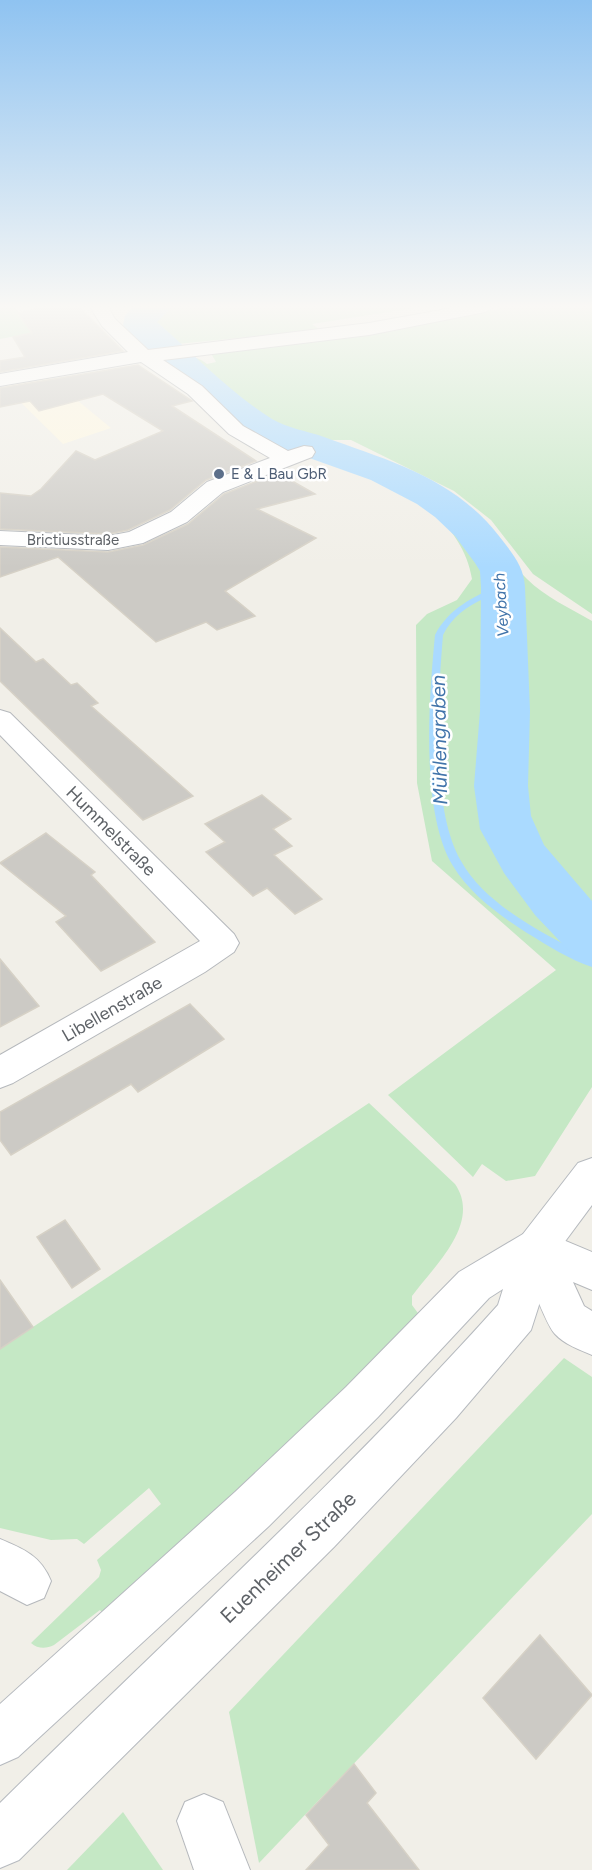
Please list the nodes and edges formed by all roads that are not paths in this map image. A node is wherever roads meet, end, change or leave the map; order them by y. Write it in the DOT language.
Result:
graph roads {
  1 [pos="199,394"];
  2 [pos="0,538"];
  3 [pos="0,719"];
  4 [pos="222,943"];
  5 [pos="0,1073"];
  6 [pos="592,1175"];
  7 [pos="537,1247"];
  8 [pos="592,1271"];
  9 [pos="592,1335"];
  10 [pos="0,1739"];
  11 [pos="204,1821"];
  12 [pos="0,1841"];
  13 [pos="222,1870"];
  1 -- 2 [label="street, Brictiusstraße"];
  3 -- 4 [label="street, Hummelstraße"];
  4 -- 5 [label="street, Libellenstraße"];
  6 -- 7 [label="street, Euenheimer Straße"];
  7 -- 8 [label="street"];
  7 -- 9 [label="street"];
  7 -- 10 [label="street, Euenheimer Straße"];
  7 -- 12 [label="street, Euenheimer Straße"];
  11 -- 13 [label="street"];
}
